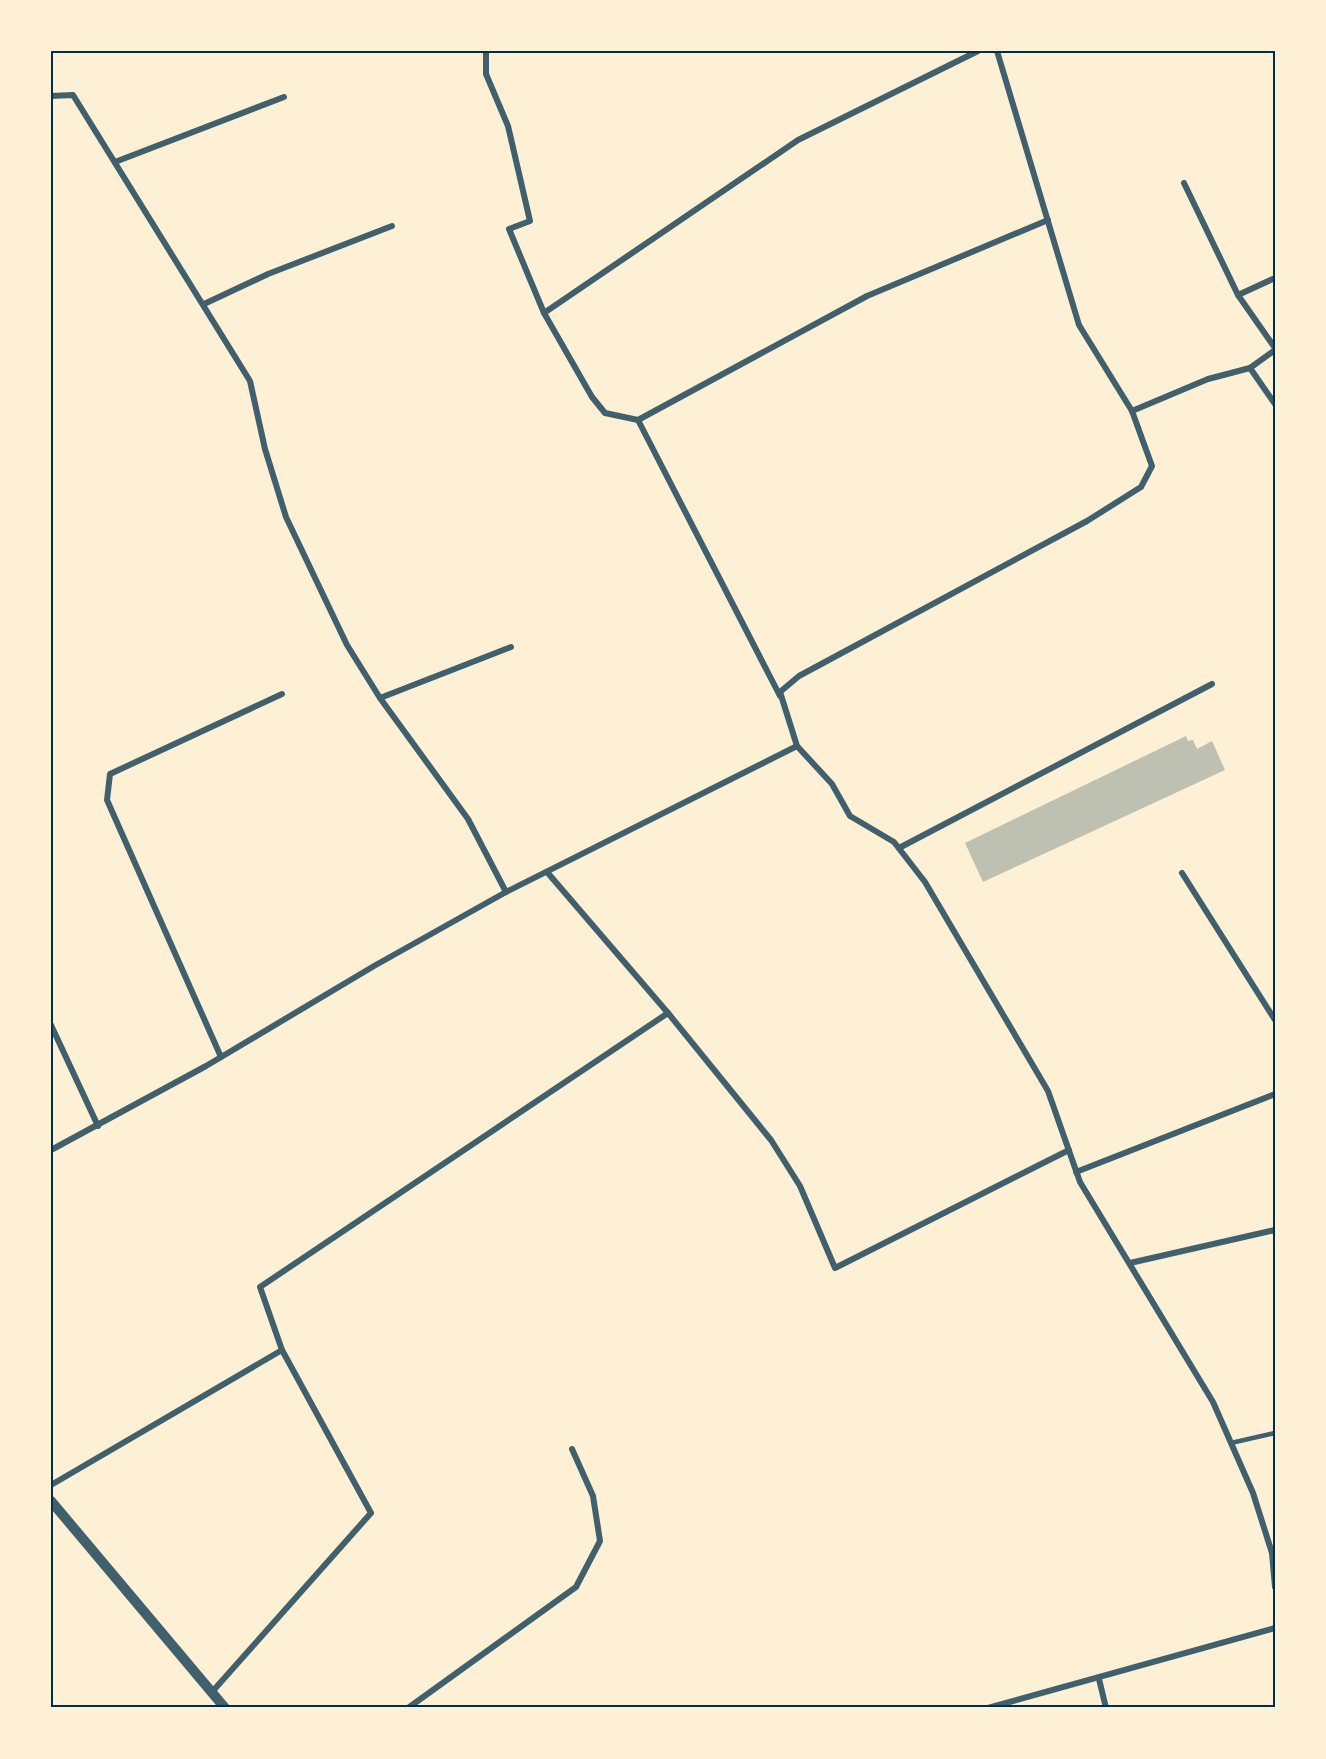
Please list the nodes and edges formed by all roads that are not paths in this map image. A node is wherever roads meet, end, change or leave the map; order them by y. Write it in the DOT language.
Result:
graph roads {
  1 [pos="486,51"];
  2 [pos="978,51"];
  3 [pos="997,51"];
  4 [pos="51,96"];
  5 [pos="285,97"];
  6 [pos="115,162"];
  7 [pos="1184,183"];
  8 [pos="1048,220"];
  9 [pos="392,226"];
  10 [pos="1275,278"];
  11 [pos="1238,295"];
  12 [pos="204,304"];
  13 [pos="544,313"];
  14 [pos="1275,349"];
  15 [pos="1250,368"];
  16 [pos="1275,404"];
  17 [pos="1132,411"];
  18 [pos="638,420"];
  19 [pos="511,646"];
  20 [pos="1212,684"];
  21 [pos="282,694"];
  22 [pos="380,698"];
  23 [pos="784,705"];
  24 [pos="797,746"];
  25 [pos="899,848"];
  26 [pos="547,872"];
  27 [pos="1182,873"];
  28 [pos="506,892"];
  29 [pos="668,1013"];
  30 [pos="1275,1020"];
  31 [pos="51,1025"];
  32 [pos="220,1057"];
  33 [pos="1275,1094"];
  34 [pos="98,1126"];
  35 [pos="51,1150"];
  36 [pos="1069,1150"];
  37 [pos="1076,1172"];
  38 [pos="1275,1230"];
  39 [pos="1130,1263"];
  40 [pos="282,1350"];
  41 [pos="1275,1433"];
  42 [pos="1232,1443"];
  43 [pos="572,1449"];
  44 [pos="51,1485"];
  45 [pos="51,1501"];
  46 [pos="1275,1587"];
  47 [pos="1275,1628"];
  48 [pos="1099,1679"];
  49 [pos="212,1692"];
  50 [pos="225,1708"];
  51 [pos="408,1708"];
  52 [pos="988,1708"];
  53 [pos="1106,1708"];
  1 -- 13 [label="street"];
  2 -- 13 [label="street"];
  3 -- 8 [label="street"];
  4 -- 6 [label="street"];
  5 -- 6 [label="street"];
  6 -- 12 [label="street"];
  7 -- 11 [label="street"];
  8 -- 17 [label="street"];
  8 -- 18 [label="street"];
  9 -- 12 [label="street"];
  10 -- 11 [label="street"];
  11 -- 14 [label="street"];
  12 -- 22 [label="street"];
  13 -- 18 [label="street"];
  14 -- 15 [label="street"];
  15 -- 16 [label="street"];
  15 -- 17 [label="street"];
  17 -- 23 [label="street"];
  18 -- 23 [label="street"];
  19 -- 22 [label="street"];
  20 -- 25 [label="street"];
  21 -- 32 [label="street"];
  22 -- 28 [label="street"];
  23 -- 24 [label="street"];
  24 -- 25 [label="street"];
  24 -- 26 [label="street"];
  25 -- 36 [label="street"];
  26 -- 28 [label="street"];
  26 -- 29 [label="street"];
  27 -- 30 [label="street"];
  28 -- 32 [label="street"];
  29 -- 36 [label="street"];
  29 -- 40 [label="street"];
  31 -- 34 [label="street"];
  32 -- 34 [label="street"];
  33 -- 37 [label="street"];
  34 -- 35 [label="street"];
  36 -- 37 [label="street"];
  37 -- 39 [label="street"];
  38 -- 39 [label="street"];
  39 -- 42 [label="street"];
  40 -- 44 [label="street"];
  40 -- 49 [label="street"];
  41 -- 42 [label="lane"];
  42 -- 46 [label="street"];
  43 -- 51 [label="street"];
  45 -- 49 [label="street"];
  47 -- 48 [label="street"];
  48 -- 52 [label="street"];
  48 -- 53 [label="street"];
  49 -- 50 [label="street"];
}
